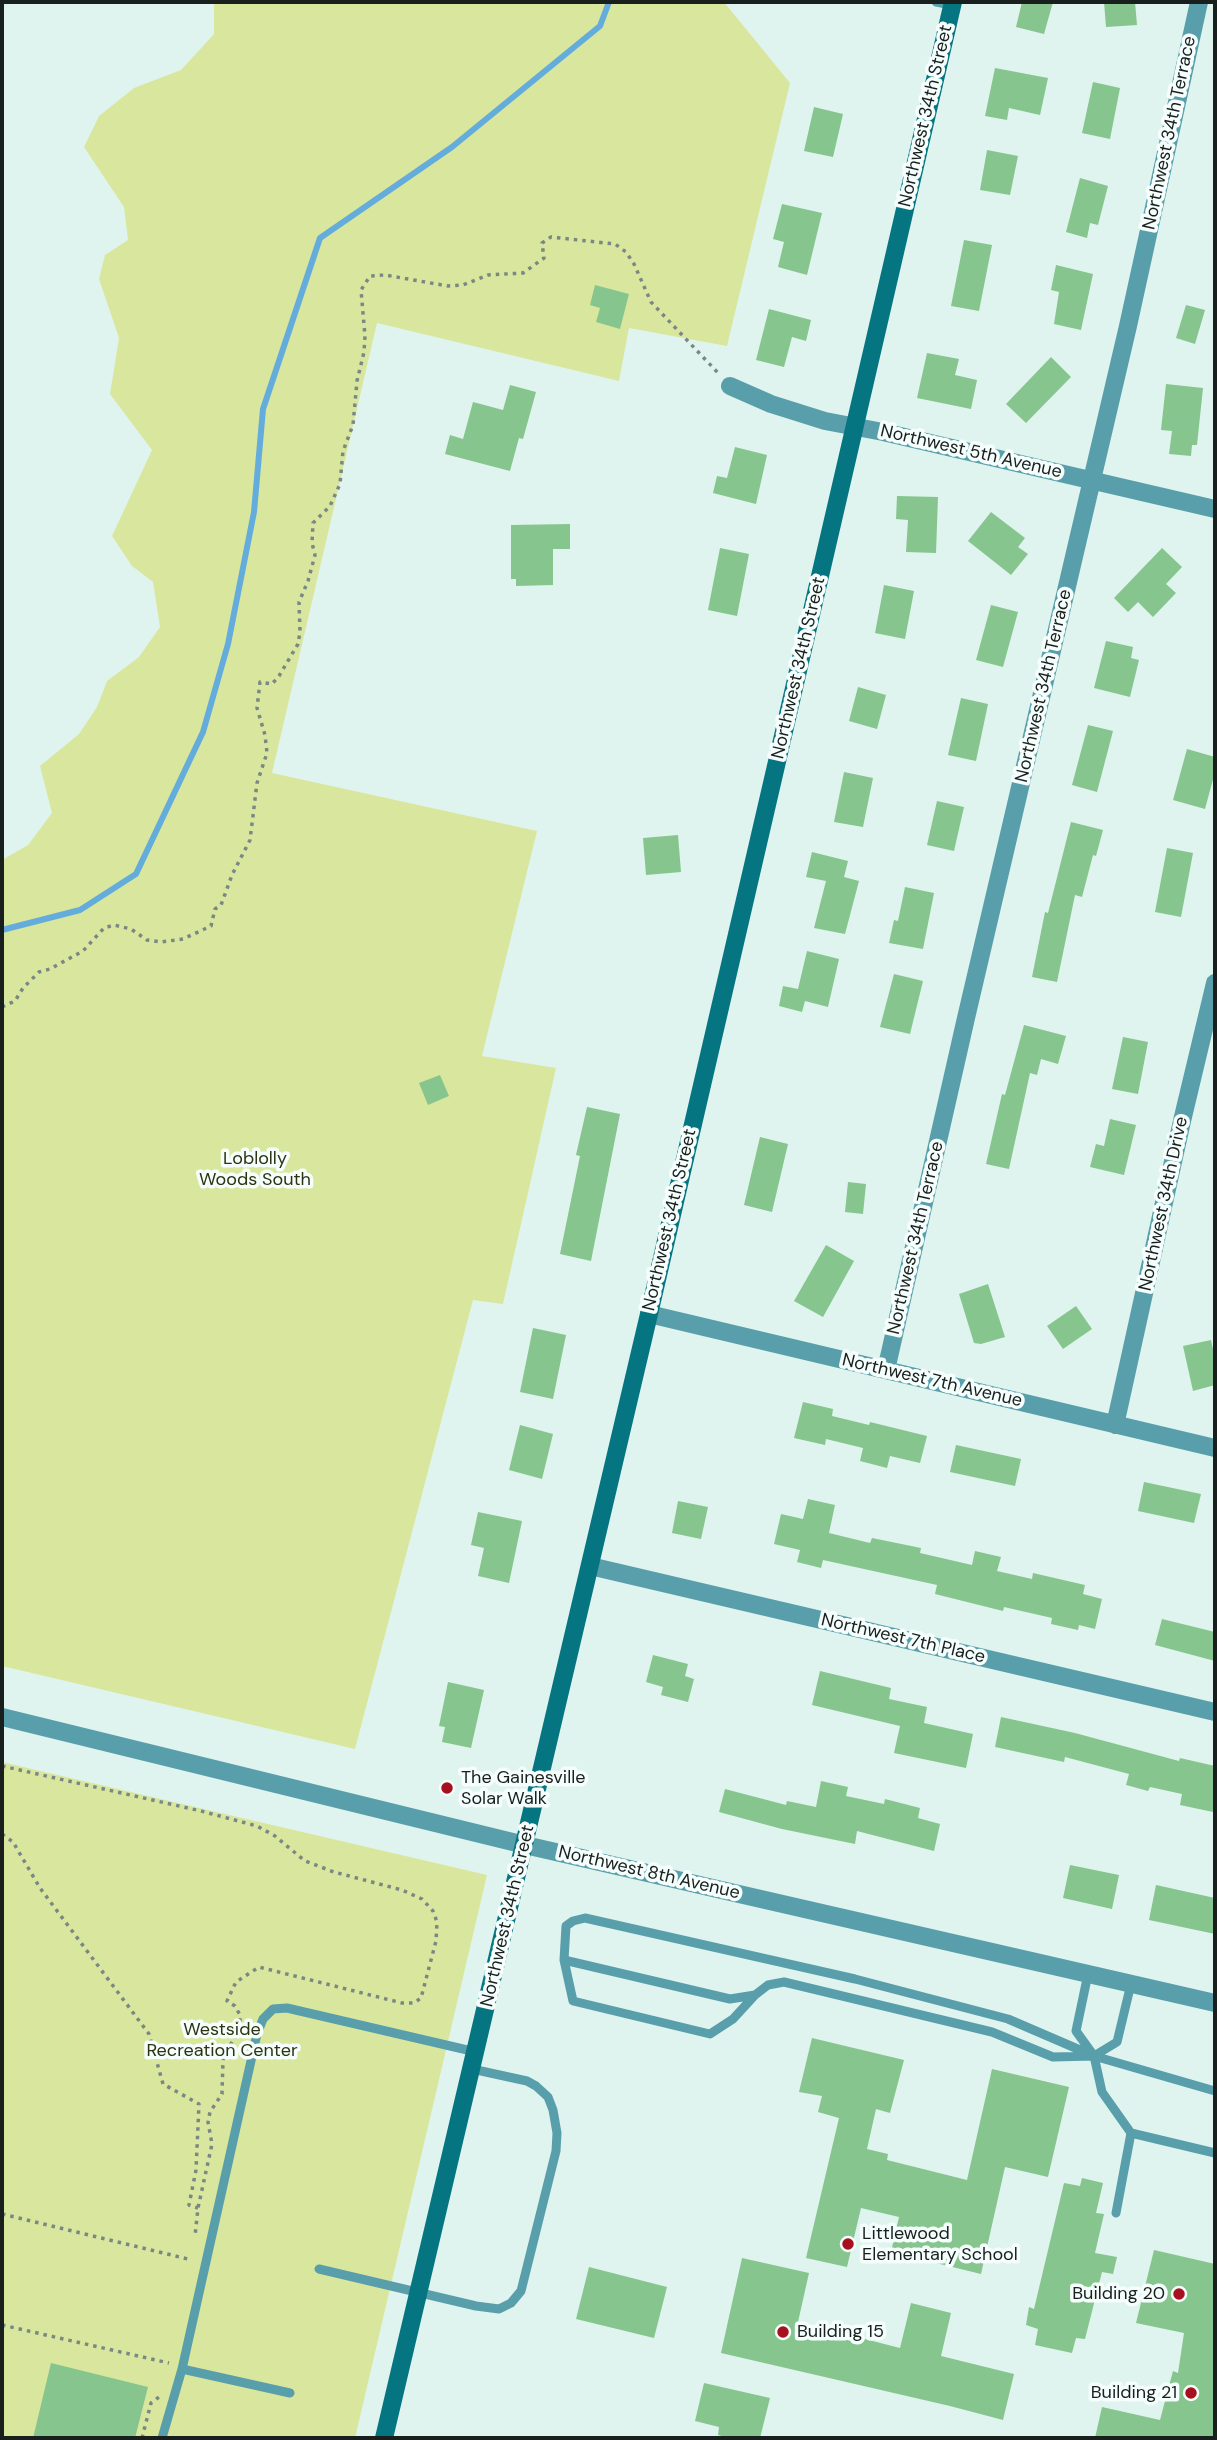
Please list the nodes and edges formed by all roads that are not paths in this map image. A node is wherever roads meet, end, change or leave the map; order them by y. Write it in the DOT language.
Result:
graph roads {
  1 [pos="1199,2"];
  2 [pos="947,3"];
  3 [pos="730,386"];
  4 [pos="856,427"];
  5 [pos="1092,480"];
  6 [pos="1215,509"];
  7 [pos="1215,983"];
  8 [pos="649,1314"];
  9 [pos="886,1370"];
  10 [pos="1115,1425"];
  11 [pos="1215,1448"];
  12 [pos="590,1566"];
  13 [pos="1215,1712"];
  14 [pos="2,1717"];
  15 [pos="525,1845"];
  16 [pos="564,1960"];
  17 [pos="1088,1974"];
  18 [pos="1131,1984"];
  19 [pos="755,1995"];
  20 [pos="1215,2003"];
  21 [pos="1094,2056"];
  22 [pos="474,2060"];
  23 [pos="1215,2091"];
  24 [pos="1131,2133"];
  25 [pos="1215,2153"];
  26 [pos="1116,2213"];
  27 [pos="319,2269"];
  28 [pos="418,2293"];
  29 [pos="182,2369"];
  30 [pos="290,2393"];
  31 [pos="162,2438"];
  32 [pos="384,2438"];
  1 -- 5 [label="street, Northwest 34th Terrace"];
  2 -- 4 [label="main road, Northwest 34th Street"];
  3 -- 4 [label="street, Northwest 5th Avenue"];
  4 -- 5 [label="street, Northwest 5th Avenue"];
  4 -- 8 [label="main road, Northwest 34th Street"];
  5 -- 6 [label="street, Northwest 5th Avenue"];
  5 -- 9 [label="street, Northwest 34th Terrace"];
  7 -- 10 [label="street, Northwest 34th Drive"];
  8 -- 9 [label="street, Northwest 7th Avenue"];
  8 -- 12 [label="main road, Northwest 34th Street"];
  9 -- 10 [label="street, Northwest 7th Avenue"];
  10 -- 11 [label="street, Northwest 7th Avenue"];
  12 -- 13 [label="street, Northwest 7th Place"];
  12 -- 15 [label="main road, Northwest 34th Street"];
  14 -- 15 [label="street, Northwest 8th Avenue"];
  15 -- 17 [label="street, Northwest 8th Avenue"];
  15 -- 22 [label="main road, Northwest 34th Street"];
  16 -- 19 [label="lane"];
  16 -- 19 [label="lane"];
  16 -- 21 [label="lane"];
  17 -- 18 [label="street, Northwest 8th Avenue"];
  17 -- 21 [label="lane"];
  18 -- 20 [label="street, Northwest 8th Avenue"];
  18 -- 21 [label="lane"];
  19 -- 21 [label="lane"];
  21 -- 23 [label="lane"];
  21 -- 24 [label="lane"];
  22 -- 28 [label="main road, Northwest 34th Street"];
  22 -- 28 [label="lane"];
  22 -- 29 [label="lane"];
  24 -- 25 [label="lane"];
  24 -- 26 [label="lane"];
  27 -- 28 [label="lane"];
  28 -- 32 [label="main road, Northwest 34th Street"];
  29 -- 30 [label="lane"];
  29 -- 31 [label="lane"];
}
